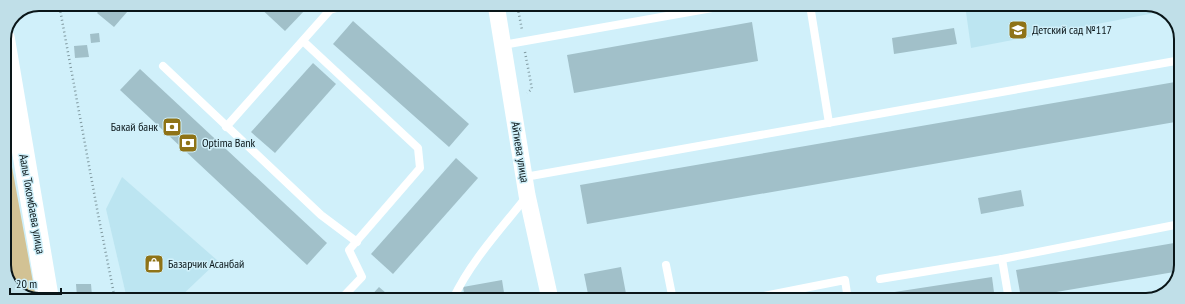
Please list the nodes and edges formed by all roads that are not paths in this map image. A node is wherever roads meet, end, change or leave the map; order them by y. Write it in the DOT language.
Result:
graph roads {
  1 [pos="329,11"];
  2 [pos="497,11"];
  3 [pos="695,11"];
  4 [pos="811,11"];
  5 [pos="303,41"];
  6 [pos="503,45"];
  7 [pos="1174,61"];
  8 [pos="163,66"];
  9 [pos="11,80"];
  10 [pos="829,123"];
  11 [pos="226,127"];
  12 [pos="525,178"];
  13 [pos="527,196"];
  14 [pos="1174,225"];
  15 [pos="357,242"];
  16 [pos="1002,259"];
  17 [pos="666,265"];
  18 [pos="880,279"];
  19 [pos="47,293"];
  20 [pos="347,293"];
  21 [pos="457,293"];
  22 [pos="549,293"];
  23 [pos="672,293"];
  24 [pos="779,293"];
  25 [pos="847,293"];
  26 [pos="1009,293"];
  1 -- 5 [label="lane"];
  2 -- 6 [label="street, Айтиева улица"];
  3 -- 6 [label="lane"];
  4 -- 10 [label="lane"];
  5 -- 11 [label="lane"];
  5 -- 15 [label="lane"];
  6 -- 12 [label="street, Айтиева улица"];
  7 -- 10 [label="lane"];
  8 -- 11 [label="lane"];
  9 -- 19 [label="main road, Аалы Токомбаева улица"];
  10 -- 12 [label="lane"];
  11 -- 15 [label="lane"];
  12 -- 13 [label="street, Айтиева улица"];
  13 -- 21 [label="lane"];
  13 -- 22 [label="street, Айтиева улица"];
  14 -- 16 [label="lane"];
  15 -- 20 [label="lane"];
  16 -- 18 [label="lane"];
  16 -- 26 [label="lane"];
  17 -- 23 [label="lane"];
  24 -- 25 [label="lane"];
}
